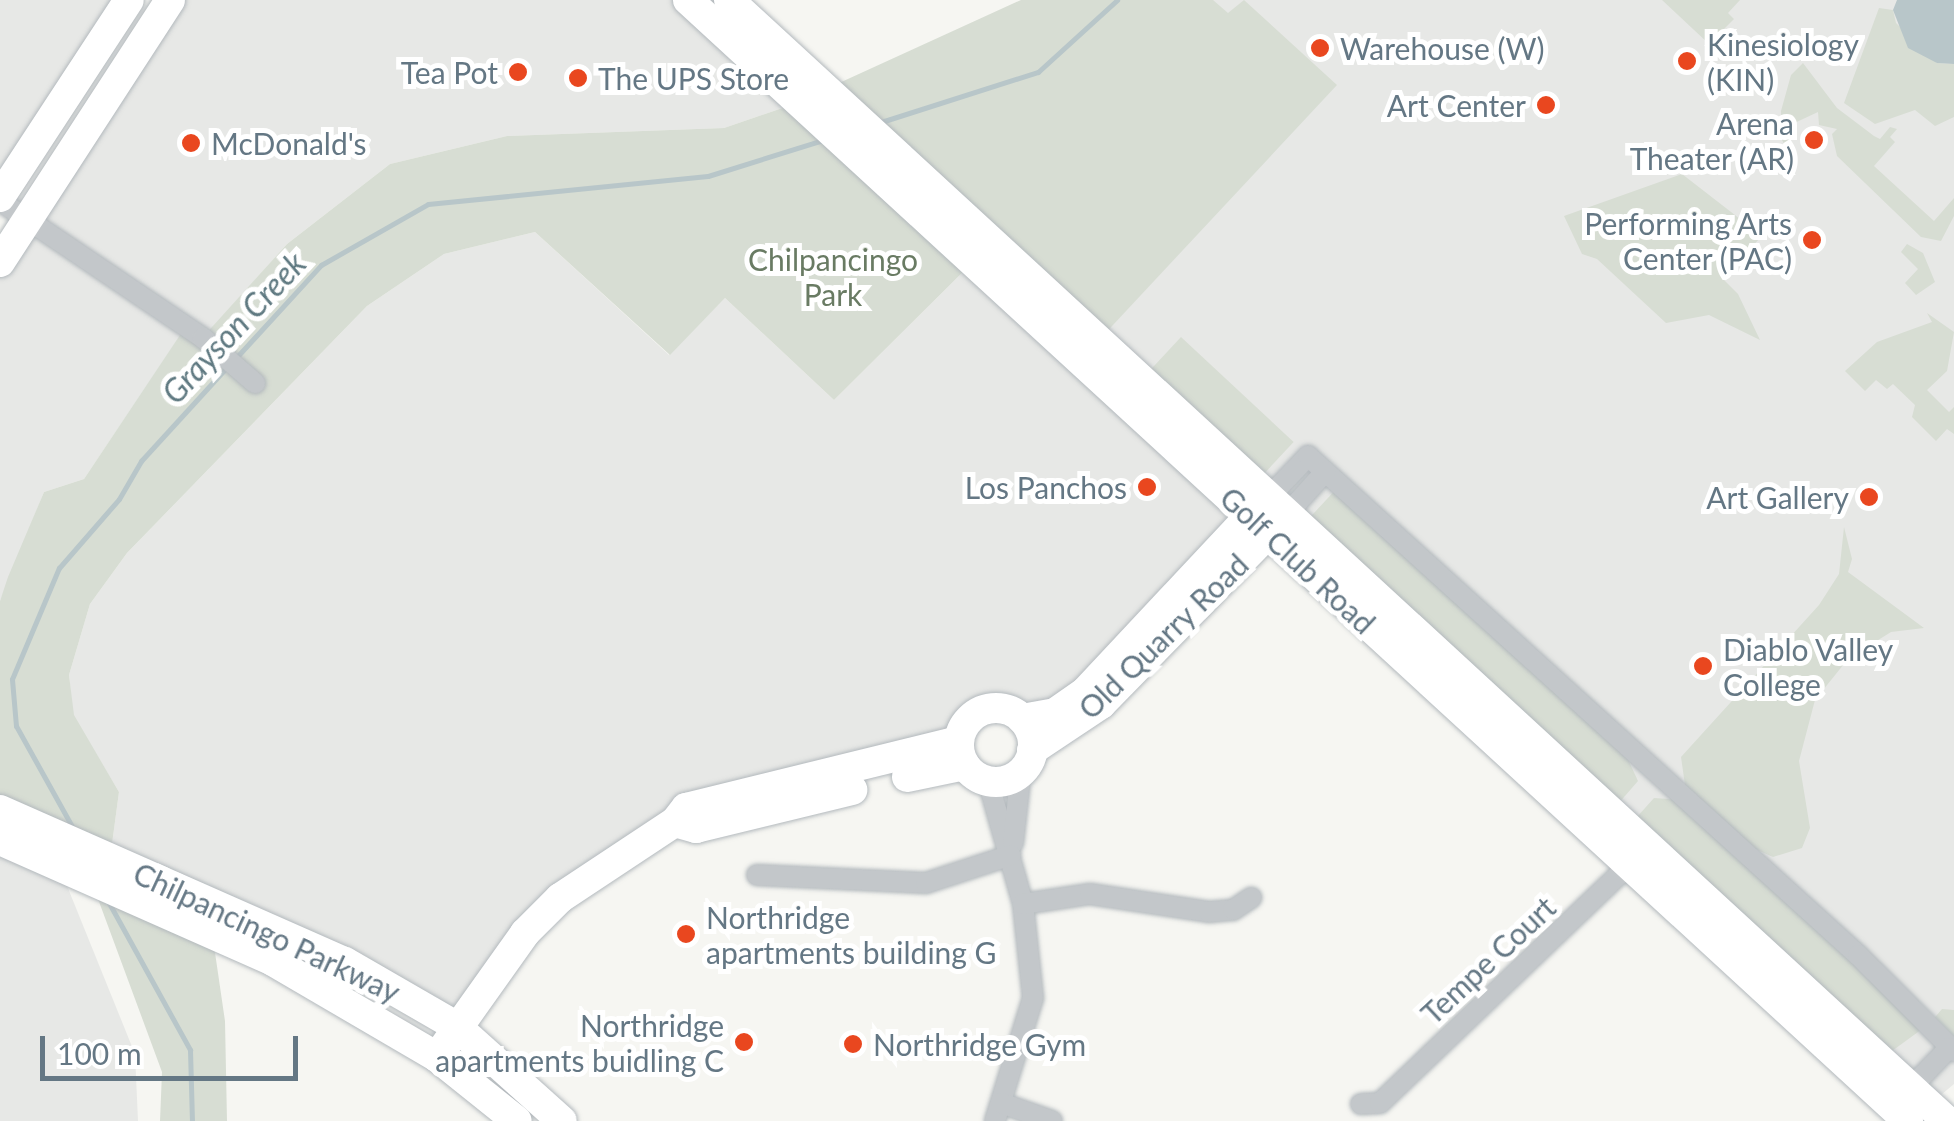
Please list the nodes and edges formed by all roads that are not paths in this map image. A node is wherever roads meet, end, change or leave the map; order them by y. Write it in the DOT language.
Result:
graph roads {
  1 [pos="130,0"];
  2 [pos="170,0"];
  3 [pos="688,0"];
  4 [pos="730,0"];
  5 [pos="813,96"];
  6 [pos="0,199"];
  7 [pos="27,221"];
  8 [pos="0,262"];
  9 [pos="255,384"];
  10 [pos="1326,472"];
  11 [pos="1268,515"];
  12 [pos="1022,719"];
  13 [pos="1026,761"];
  14 [pos="970,762"];
  15 [pos="0,810"];
  16 [pos="0,824"];
  17 [pos="55,834"];
  18 [pos="0,840"];
  19 [pos="1011,855"];
  20 [pos="1638,855"];
  21 [pos="100,869"];
  22 [pos="757,875"];
  23 [pos="130,897"];
  24 [pos="1251,898"];
  25 [pos="1023,904"];
  26 [pos="255,923"];
  27 [pos="456,1026"];
  28 [pos="1952,1049"];
  29 [pos="436,1057"];
  30 [pos="1361,1104"];
  31 [pos="1904,1105"];
  32 [pos="998,1112"];
  33 [pos="517,1121"];
  34 [pos="562,1121"];
  35 [pos="1052,1121"];
  36 [pos="1946,1121"];
  1 -- 6 [label="street"];
  2 -- 7 [label="street"];
  3 -- 5 [label="street, Golf Club Road"];
  4 -- 5 [label="street, Golf Club Road"];
  5 -- 11 [label="street, Golf Club Road"];
  5 -- 11 [label="street, Golf Club Road"];
  6 -- 7 [label="street"];
  7 -- 8 [label="street"];
  7 -- 9 [label="street"];
  10 -- 11 [label="street"];
  10 -- 11 [label="street"];
  10 -- 28 [label="street"];
  11 -- 12 [label="street, Old Quarry Road"];
  11 -- 13 [label="street, Old Quarry Road"];
  11 -- 20 [label="street, Golf Club Road"];
  12 -- 13 [label="street"];
  12 -- 14 [label="street, Old Quarry Road"];
  13 -- 14 [label="street, Old Quarry Road"];
  13 -- 19 [label="street"];
  14 -- 19 [label="street"];
  14 -- 27 [label="street, Old Quarry Road"];
  15 -- 17 [label="street, Chilpancingo Parkway"];
  16 -- 17 [label="street"];
  17 -- 21 [label="street, Chilpancingo Parkway"];
  18 -- 21 [label="street, Chilpancingo Parkway"];
  19 -- 22 [label="street"];
  19 -- 25 [label="street"];
  20 -- 30 [label="street, Tempe Court"];
  20 -- 31 [label="street, Golf Club Road"];
  21 -- 23 [label="street, Chilpancingo Parkway"];
  21 -- 26 [label="street, Chilpancingo Parkway"];
  23 -- 26 [label="street"];
  23 -- 29 [label="street, Chilpancingo Parkway"];
  24 -- 25 [label="street"];
  25 -- 32 [label="street"];
  26 -- 27 [label="street, Chilpancingo Parkway"];
  27 -- 29 [label="street, Old Quarry Road"];
  27 -- 34 [label="street, Chilpancingo Parkway"];
  28 -- 31 [label="street"];
  29 -- 33 [label="street, Chilpancingo Parkway"];
  31 -- 36 [label="street, Golf Club Road"];
  32 -- 35 [label="street"];
}
